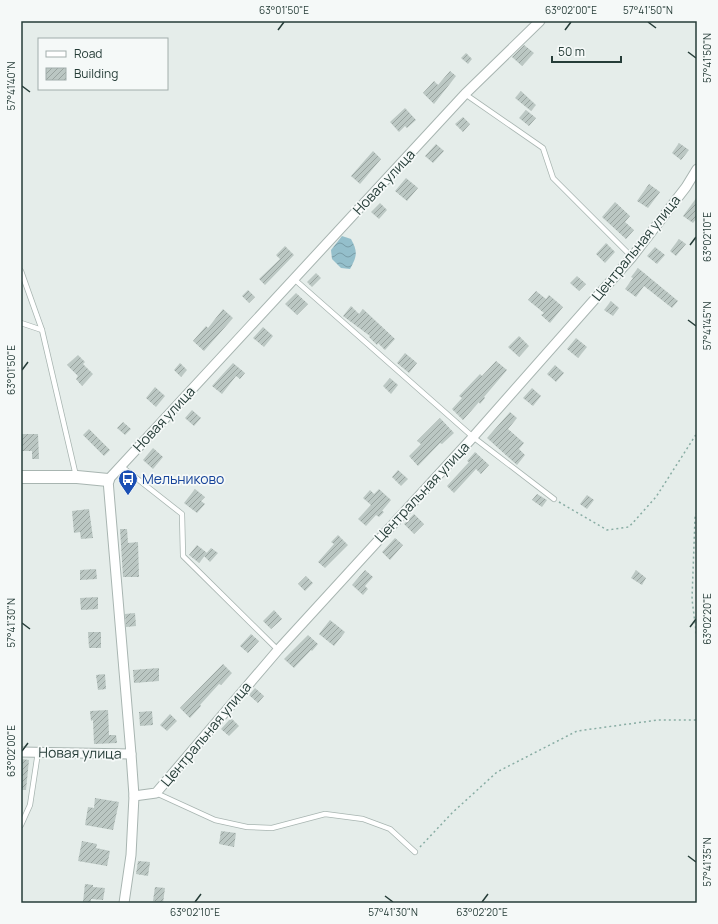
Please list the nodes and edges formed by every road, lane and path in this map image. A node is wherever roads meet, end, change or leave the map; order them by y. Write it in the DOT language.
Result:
graph roads {
  1 [pos="540,21"];
  2 [pos="465,94"];
  3 [pos="697,169"];
  4 [pos="632,257"];
  5 [pos="21,271"];
  6 [pos="294,279"];
  7 [pos="21,323"];
  8 [pos="42,330"];
  9 [pos="697,433"];
  10 [pos="473,437"];
  11 [pos="121,466"];
  12 [pos="21,477"];
  13 [pos="77,477"];
  14 [pos="108,480"];
  15 [pos="554,499"];
  16 [pos="697,512"];
  17 [pos="697,639"];
  18 [pos="278,650"];
  19 [pos="697,720"];
  20 [pos="21,752"];
  21 [pos="38,752"];
  22 [pos="131,754"];
  23 [pos="156,793"];
  24 [pos="134,796"];
  25 [pos="21,825"];
  26 [pos="415,852"];
  27 [pos="124,903"];
  1 -- 2 [label="street, Новая улица"];
  2 -- 4 [label="lane"];
  2 -- 6 [label="street, Новая улица"];
  3 -- 4 [label="street, Центральная улица"];
  4 -- 10 [label="street, Центральная улица"];
  5 -- 8 [label="lane"];
  6 -- 10 [label="lane"];
  6 -- 11 [label="street, Новая улица"];
  7 -- 8 [label="lane"];
  8 -- 13 [label="lane"];
  9 -- 15 [label="path"];
  10 -- 15 [label="lane"];
  10 -- 18 [label="street, Центральная улица"];
  11 -- 14 [label="street, Новая улица"];
  11 -- 18 [label="lane"];
  12 -- 13 [label="street"];
  13 -- 14 [label="street"];
  14 -- 22 [label="street, Новая улица"];
  16 -- 17 [label="path"];
  18 -- 23 [label="street, Центральная улица"];
  19 -- 26 [label="path"];
  20 -- 21 [label="street, Новая улица"];
  21 -- 22 [label="street, Новая улица"];
  21 -- 25 [label="lane"];
  22 -- 24 [label="street"];
  23 -- 24 [label="street, Центральная улица"];
  23 -- 26 [label="lane"];
  24 -- 27 [label="street"];
}
